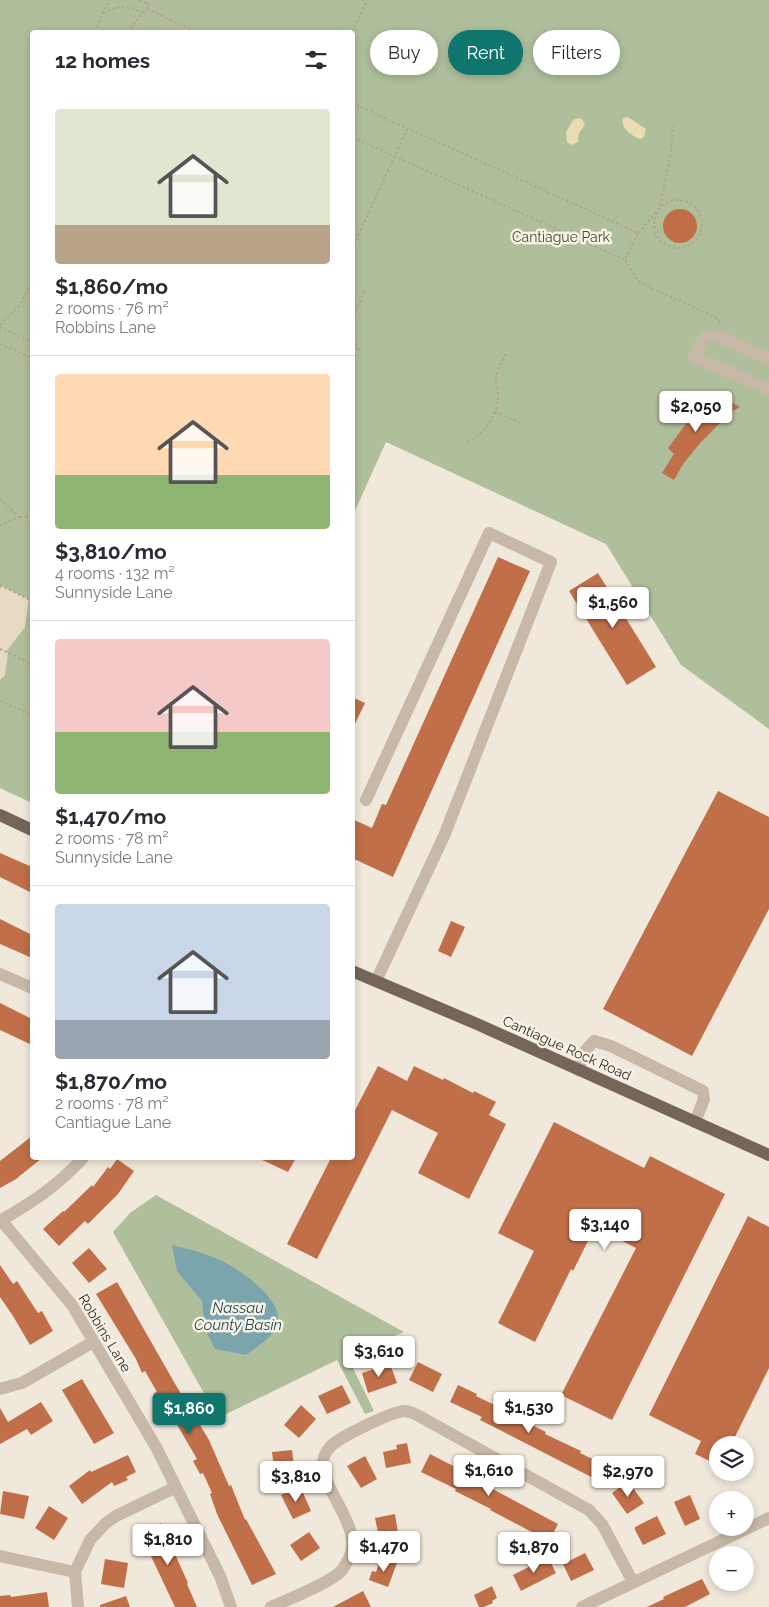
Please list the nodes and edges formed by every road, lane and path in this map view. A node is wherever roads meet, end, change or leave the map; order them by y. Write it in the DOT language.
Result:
graph roads {
  1 [pos="109,0"];
  2 [pos="139,0"];
  3 [pos="148,0"];
  4 [pos="367,0"];
  5 [pos="148,4"];
  6 [pos="147,9"];
  7 [pos="144,12"];
  8 [pos="103,13"];
  9 [pos="95,30"];
  10 [pos="130,30"];
  11 [pos="193,30"];
  12 [pos="353,30"];
  13 [pos="355,104"];
  14 [pos="673,126"];
  15 [pos="408,127"];
  16 [pos="355,138"];
  17 [pos="395,156"];
  18 [pos="660,208"];
  19 [pos="638,233"];
  20 [pos="355,243"];
  21 [pos="625,260"];
  22 [pos="30,286"];
  23 [pos="365,290"];
  24 [pos="355,314"];
  25 [pos="0,326"];
  26 [pos="724,339"];
  27 [pos="30,341"];
  28 [pos="0,344"];
  29 [pos="355,345"];
  30 [pos="359,350"];
  31 [pos="506,354"];
  32 [pos="30,357"];
  33 [pos="769,359"];
  34 [pos="769,389"];
  35 [pos="495,412"];
  36 [pos="523,424"];
  37 [pos="467,442"];
  38 [pos="0,499"];
  39 [pos="30,516"];
  40 [pos="19,517"];
  41 [pos="0,525"];
  42 [pos="0,585"];
  43 [pos="30,600"];
  44 [pos="0,649"];
  45 [pos="30,663"];
  46 [pos="0,701"];
  47 [pos="30,714"];
  48 [pos="366,800"];
  49 [pos="0,815"];
  50 [pos="30,829"];
  51 [pos="355,972"];
  52 [pos="0,974"];
  53 [pos="376,981"];
  54 [pos="30,987"];
  55 [pos="578,1070"];
  56 [pos="695,1122"];
  57 [pos="769,1155"];
  58 [pos="81,1160"];
  59 [pos="1,1220"];
  60 [pos="93,1342"];
  61 [pos="0,1389"];
  62 [pos="176,1487"];
  63 [pos="769,1518"];
  64 [pos="0,1556"];
  65 [pos="75,1572"];
  66 [pos="633,1582"];
  67 [pos="587,1606"];
  68 [pos="78,1607"];
  69 [pos="231,1607"];
  70 [pos="272,1607"];
  1 -- 8 [label="path"];
  2 -- 5 [label="path"];
  3 -- 5 [label="path"];
  4 -- 12 [label="path"];
  5 -- 6 [label="path"];
  6 -- 7 [label="path"];
  6 -- 11 [label="path"];
  7 -- 8 [label="path"];
  7 -- 10 [label="path"];
  8 -- 9 [label="path"];
  13 -- 15 [label="path"];
  14 -- 18 [label="path"];
  15 -- 17 [label="path"];
  15 -- 19 [label="path"];
  16 -- 17 [label="path"];
  17 -- 20 [label="path"];
  17 -- 21 [label="path"];
  18 -- 18 [label="path"];
  18 -- 19 [label="path"];
  19 -- 21 [label="path"];
  21 -- 26 [label="path"];
  22 -- 25 [label="path"];
  23 -- 24 [label="path"];
  25 -- 27 [label="path"];
  26 -- 33 [label="street"];
  26 -- 34 [label="street"];
  28 -- 32 [label="path"];
  29 -- 30 [label="path"];
  31 -- 35 [label="path"];
  35 -- 36 [label="path"];
  35 -- 37 [label="path"];
  38 -- 40 [label="path"];
  39 -- 40 [label="path"];
  40 -- 41 [label="path"];
  42 -- 43 [label="path"];
  44 -- 45 [label="path"];
  46 -- 47 [label="path"];
  48 -- 53 [label="street"];
  49 -- 50 [label="main road"];
  51 -- 53 [label="main road, Cantiague Rock Road"];
  52 -- 54 [label="street"];
  53 -- 55 [label="main road, Cantiague Rock Road"];
  55 -- 56 [label="main road, Cantiague Rock Road"];
  55 -- 56 [label="street"];
  56 -- 57 [label="main road, Cantiague Rock Road"];
  58 -- 59 [label="street"];
  59 -- 60 [label="street, Robbins Lane"];
  60 -- 61 [label="street"];
  60 -- 62 [label="street, Robbins Lane"];
  62 -- 65 [label="street"];
  62 -- 69 [label="street, Robbins Lane"];
  63 -- 66 [label="street"];
  64 -- 65 [label="street"];
  65 -- 68 [label="street"];
  66 -- 67 [label="street"];
  66 -- 70 [label="street"];
}
